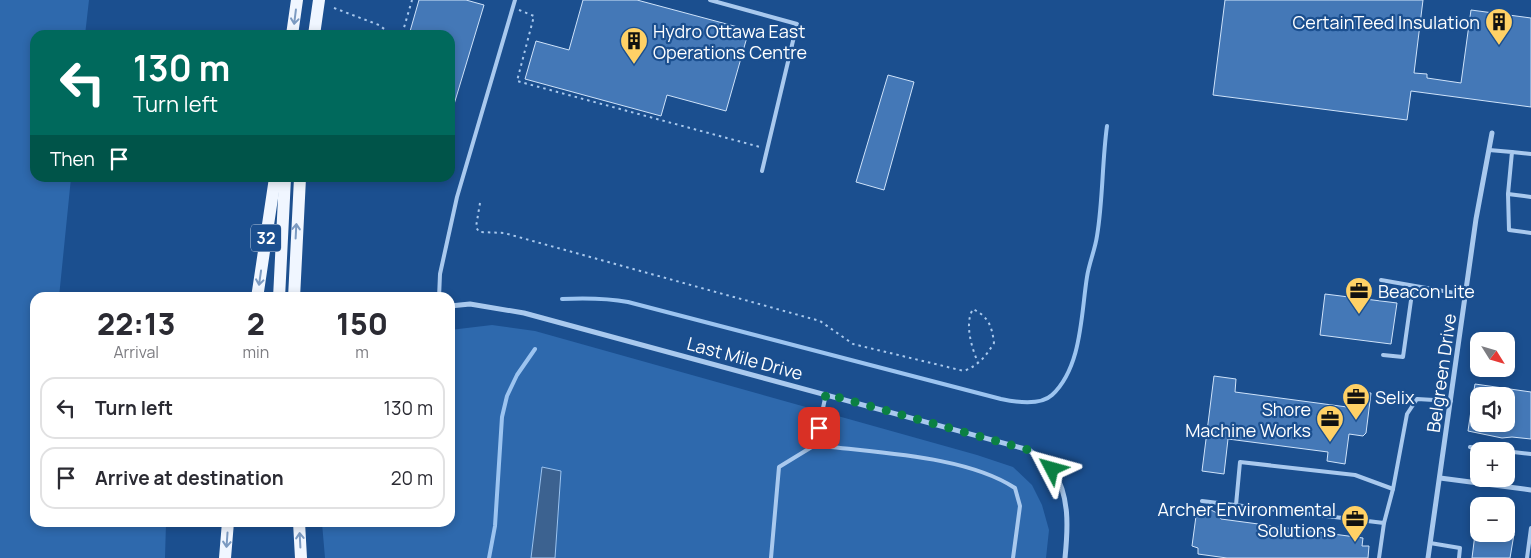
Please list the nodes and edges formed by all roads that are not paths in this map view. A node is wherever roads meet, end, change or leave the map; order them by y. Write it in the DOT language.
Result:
graph roads {
  1 [pos="297,0"];
  2 [pos="319,0"];
  3 [pos="515,0"];
  4 [pos="710,0"];
  5 [pos="293,30"];
  6 [pos="315,30"];
  7 [pos="1492,134"];
  8 [pos="1489,150"];
  9 [pos="1512,152"];
  10 [pos="1531,154"];
  11 [pos="762,171"];
  12 [pos="274,182"];
  13 [pos="285,182"];
  14 [pos="300,182"];
  15 [pos="1508,194"];
  16 [pos="1531,197"];
  17 [pos="1531,233"];
  18 [pos="1381,280"];
  19 [pos="1413,286"];
  20 [pos="258,292"];
  21 [pos="279,292"];
  22 [pos="294,292"];
  23 [pos="439,292"];
  24 [pos="1466,294"];
  25 [pos="455,306"];
  26 [pos="1383,355"];
  27 [pos="826,394"];
  28 [pos="1451,401"];
  29 [pos="815,446"];
  30 [pos="1515,452"];
  31 [pos="1531,454"];
  32 [pos="1440,478"];
  33 [pos="1393,489"];
  34 [pos="1531,490"];
  35 [pos="1202,501"];
  36 [pos="1236,505"];
  37 [pos="1384,523"];
  38 [pos="228,527"];
  39 [pos="299,527"];
  40 [pos="1531,528"];
  41 [pos="1430,543"];
  42 [pos="225,558"];
  43 [pos="301,558"];
  44 [pos="771,558"];
  45 [pos="1013,558"];
  46 [pos="1064,558"];
  47 [pos="1380,558"];
  48 [pos="1428,558"];
  49 [pos="1459,558"];
  50 [pos="1527,558"];
  1 -- 5 [label="main road, one-way"];
  2 -- 6 [label="main road"];
  3 -- 23 [label="lane"];
  4 -- 11 [label="lane"];
  7 -- 8 [label="street, Belgreen Drive"];
  8 -- 9 [label="lane"];
  8 -- 24 [label="street, Belgreen Drive"];
  9 -- 10 [label="lane"];
  9 -- 15 [label="lane"];
  12 -- 20 [label="main road, 32, one-way"];
  13 -- 21 [label="main road"];
  22 -- 14 [label="main road, 32, one-way"];
  15 -- 16 [label="lane"];
  15 -- 17 [label="lane"];
  18 -- 19 [label="lane"];
  19 -- 24 [label="lane"];
  19 -- 26 [label="lane"];
  24 -- 28 [label="street, Belgreen Drive"];
  25 -- 27 [label="street, Last Mile Drive"];
  27 -- 29 [label="lane"];
  27 -- 46 [label="street, Last Mile Drive"];
  28 -- 32 [label="street, Belgreen Drive"];
  28 -- 33 [label="lane"];
  29 -- 44 [label="lane"];
  29 -- 45 [label="lane"];
  30 -- 31 [label="lane"];
  32 -- 34 [label="street"];
  32 -- 41 [label="street, Belgreen Drive"];
  33 -- 36 [label="lane"];
  33 -- 37 [label="lane"];
  35 -- 36 [label="lane"];
  36 -- 37 [label="lane"];
  37 -- 47 [label="lane"];
  38 -- 42 [label="main road, one-way"];
  43 -- 39 [label="main road, one-way"];
  40 -- 50 [label="lane"];
  41 -- 48 [label="street, Belgreen Drive"];
  41 -- 49 [label="lane"];
}
